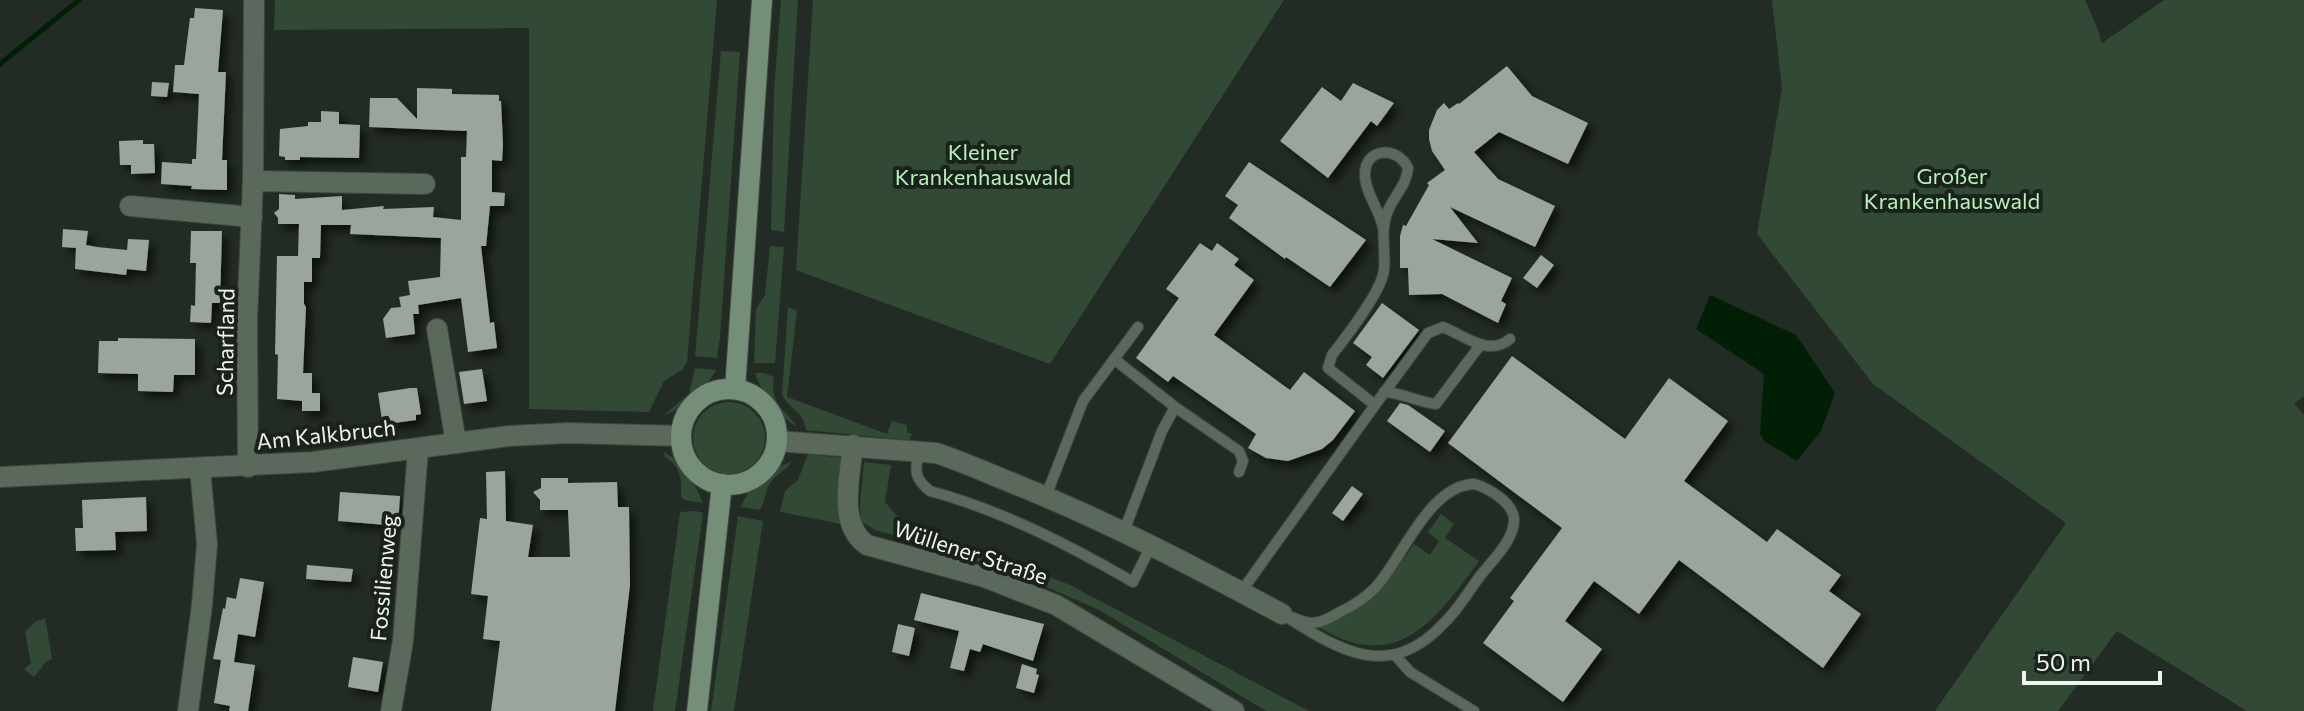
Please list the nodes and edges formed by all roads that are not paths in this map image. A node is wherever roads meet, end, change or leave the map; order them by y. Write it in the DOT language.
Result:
graph roads {
  1 [pos="254,0"];
  2 [pos="762,0"];
  3 [pos="253,181"];
  4 [pos="425,184"];
  5 [pos="130,206"];
  6 [pos="252,217"];
  7 [pos="1383,228"];
  8 [pos="1138,327"];
  9 [pos="437,329"];
  10 [pos="1510,339"];
  11 [pos="1481,344"];
  12 [pos="1114,359"];
  13 [pos="735,389"];
  14 [pos="1384,392"];
  15 [pos="1375,405"];
  16 [pos="1175,407"];
  17 [pos="681,436"];
  18 [pos="777,441"];
  19 [pos="456,443"];
  20 [pos="853,445"];
  21 [pos="418,449"];
  22 [pos="919,453"];
  23 [pos="248,467"];
  24 [pos="200,469"];
  25 [pos="1239,472"];
  26 [pos="0,477"];
  27 [pos="722,484"];
  28 [pos="1046,496"];
  29 [pos="1124,531"];
  30 [pos="1152,544"];
  31 [pos="1241,592"];
  32 [pos="1282,614"];
  33 [pos="1395,655"];
  34 [pos="188,711"];
  35 [pos="391,711"];
  36 [pos="697,711"];
  37 [pos="1234,711"];
  38 [pos="1474,711"];
  1 -- 3 [label="street, Scharfland"];
  2 -- 13 [label="main road"];
  3 -- 4 [label="street"];
  3 -- 6 [label="street, Scharfland"];
  5 -- 6 [label="street"];
  6 -- 23 [label="street, Scharfland"];
  7 -- 7 [label="lane"];
  7 -- 15 [label="lane"];
  8 -- 12 [label="lane"];
  9 -- 19 [label="street"];
  10 -- 11 [label="lane"];
  11 -- 14 [label="lane"];
  11 -- 14 [label="lane"];
  12 -- 16 [label="lane"];
  12 -- 28 [label="lane"];
  13 -- 17 [label="main road"];
  13 -- 18 [label="main road"];
  14 -- 15 [label="lane"];
  15 -- 31 [label="lane"];
  16 -- 25 [label="lane"];
  16 -- 29 [label="lane"];
  17 -- 19 [label="street, Am Kalkbruch"];
  17 -- 27 [label="main road"];
  18 -- 20 [label="street"];
  18 -- 27 [label="main road"];
  19 -- 21 [label="street, Am Kalkbruch"];
  20 -- 22 [label="street"];
  20 -- 37 [label="street, Wüllener Straße"];
  21 -- 23 [label="street, Am Kalkbruch"];
  21 -- 35 [label="street, Fossilienweg"];
  22 -- 28 [label="street"];
  22 -- 30 [label="lane"];
  23 -- 24 [label="street, Am Kalkbruch"];
  24 -- 26 [label="street, Am Kalkbruch"];
  24 -- 34 [label="street"];
  27 -- 36 [label="main road"];
  28 -- 29 [label="street"];
  29 -- 30 [label="street"];
  30 -- 31 [label="street"];
  31 -- 32 [label="street"];
  32 -- 33 [label="lane"];
  32 -- 33 [label="lane"];
  33 -- 38 [label="lane"];
}
